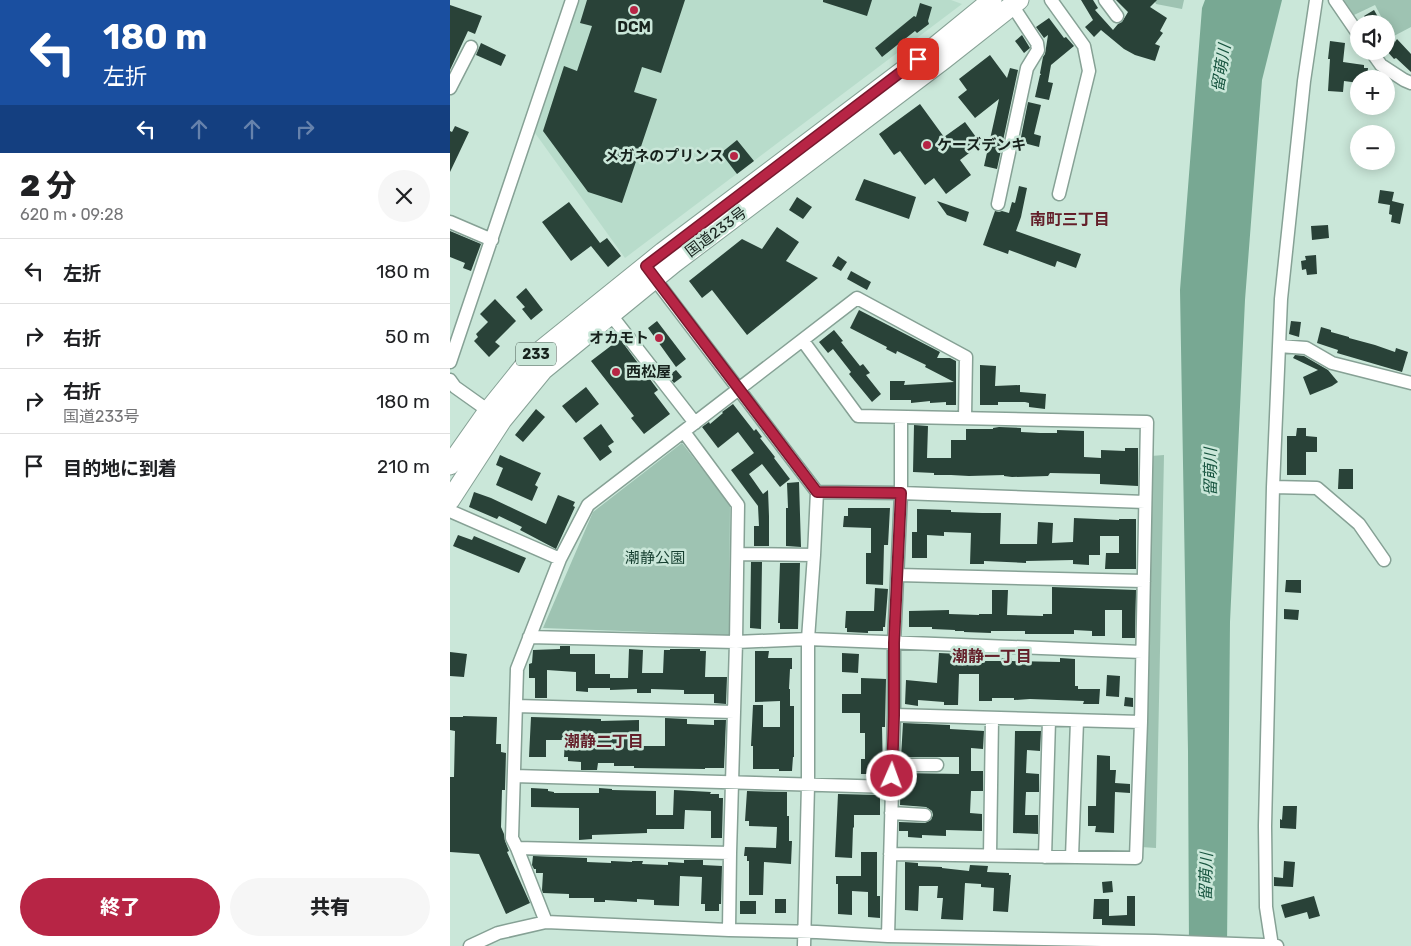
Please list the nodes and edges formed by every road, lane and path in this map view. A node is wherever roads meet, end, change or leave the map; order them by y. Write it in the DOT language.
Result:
graph roads {
  1 [pos="572,0"];
  2 [pos="992,0"];
  3 [pos="1051,0"];
  4 [pos="1105,0"];
  5 [pos="1316,0"];
  6 [pos="1335,0"];
  7 [pos="1015,3"];
  8 [pos="1117,16"];
  9 [pos="1350,22"];
  10 [pos="470,47"];
  11 [pos="1378,60"];
  12 [pos="1411,83"];
  13 [pos="450,88"];
  14 [pos="1059,194"];
  15 [pos="998,204"];
  16 [pos="450,222"];
  17 [pos="492,240"];
  18 [pos="650,272"];
  19 [pos="611,315"];
  20 [pos="803,341"];
  21 [pos="1279,346"];
  22 [pos="450,362"];
  23 [pos="450,380"];
  24 [pos="1411,383"];
  25 [pos="738,389"];
  26 [pos="495,415"];
  27 [pos="901,416"];
  28 [pos="965,417"];
  29 [pos="695,423"];
  30 [pos="684,432"];
  31 [pos="450,465"];
  32 [pos="1273,487"];
  33 [pos="817,492"];
  34 [pos="901,493"];
  35 [pos="450,500"];
  36 [pos="1145,502"];
  37 [pos="450,511"];
  38 [pos="738,554"];
  39 [pos="814,556"];
  40 [pos="560,559"];
  41 [pos="1384,560"];
  42 [pos="898,575"];
  43 [pos="1144,581"];
  44 [pos="529,637"];
  45 [pos="808,639"];
  46 [pos="736,642"];
  47 [pos="894,643"];
  48 [pos="1142,652"];
  49 [pos="516,706"];
  50 [pos="734,712"];
  51 [pos="894,715"];
  52 [pos="992,718"];
  53 [pos="1049,720"];
  54 [pos="1077,720"];
  55 [pos="1141,722"];
  56 [pos="892,765"];
  57 [pos="938,765"];
  58 [pos="514,776"];
  59 [pos="733,782"];
  60 [pos="808,785"];
  61 [pos="892,787"];
  62 [pos="891,813"];
  63 [pos="925,815"];
  64 [pos="517,848"];
  65 [pos="730,853"];
  66 [pos="890,854"];
  67 [pos="990,856"];
  68 [pos="1045,856"];
  69 [pos="1072,857"];
  70 [pos="546,922"];
  71 [pos="729,930"];
  72 [pos="804,932"];
  73 [pos="888,936"];
  74 [pos="1149,942"];
  75 [pos="1271,945"];
  76 [pos="470,946"];
  77 [pos="804,946"];
  1 -- 17 [label="street"];
  2 -- 18 [label="highway, 国道233号 / 233"];
  3 -- 14 [label="street"];
  4 -- 8 [label="street"];
  5 -- 21 [label="street"];
  6 -- 9 [label="street"];
  7 -- 15 [label="street"];
  7 -- 18 [label="highway, 国道233号 / 233"];
  10 -- 13 [label="street"];
  11 -- 12 [label="street"];
  16 -- 17 [label="street"];
  17 -- 22 [label="street"];
  18 -- 19 [label="highway, 国道233号 / 233"];
  18 -- 25 [label="street"];
  18 -- 26 [label="highway, 国道233号 / 233"];
  19 -- 26 [label="highway, 国道233号 / 233"];
  19 -- 29 [label="street"];
  20 -- 25 [label="street"];
  20 -- 27 [label="street"];
  20 -- 28 [label="street"];
  21 -- 24 [label="street"];
  21 -- 32 [label="street"];
  23 -- 26 [label="street"];
  25 -- 29 [label="street"];
  25 -- 33 [label="street"];
  26 -- 31 [label="highway, 国道233号 / 233"];
  26 -- 35 [label="highway, 国道233号 / 233"];
  27 -- 28 [label="street"];
  27 -- 34 [label="street"];
  28 -- 36 [label="street"];
  29 -- 30 [label="street"];
  30 -- 38 [label="street"];
  30 -- 40 [label="street"];
  32 -- 41 [label="street"];
  32 -- 75 [label="street"];
  33 -- 34 [label="street"];
  33 -- 39 [label="street"];
  34 -- 36 [label="street"];
  34 -- 42 [label="street"];
  36 -- 43 [label="street"];
  37 -- 40 [label="street"];
  38 -- 39 [label="street"];
  38 -- 46 [label="street"];
  39 -- 45 [label="street"];
  40 -- 44 [label="street"];
  42 -- 43 [label="street"];
  42 -- 47 [label="street"];
  43 -- 48 [label="street"];
  44 -- 46 [label="street"];
  44 -- 49 [label="street"];
  45 -- 46 [label="street"];
  45 -- 47 [label="street"];
  45 -- 60 [label="street"];
  46 -- 50 [label="street"];
  47 -- 48 [label="street"];
  47 -- 51 [label="street"];
  48 -- 55 [label="street"];
  49 -- 50 [label="street"];
  49 -- 58 [label="street"];
  50 -- 59 [label="street"];
  51 -- 52 [label="street"];
  51 -- 56 [label="street"];
  52 -- 53 [label="street"];
  52 -- 67 [label="street"];
  53 -- 54 [label="street"];
  53 -- 68 [label="street"];
  54 -- 55 [label="street"];
  54 -- 69 [label="street"];
  55 -- 69 [label="street"];
  56 -- 57 [label="street"];
  56 -- 61 [label="street"];
  58 -- 59 [label="street"];
  58 -- 64 [label="street"];
  59 -- 60 [label="street"];
  59 -- 65 [label="street"];
  60 -- 61 [label="street"];
  60 -- 72 [label="street"];
  61 -- 62 [label="street"];
  62 -- 63 [label="street"];
  62 -- 66 [label="street"];
  64 -- 65 [label="street"];
  64 -- 70 [label="street"];
  65 -- 71 [label="street"];
  66 -- 67 [label="street"];
  66 -- 73 [label="street"];
  67 -- 68 [label="street"];
  68 -- 69 [label="street"];
  70 -- 71 [label="street"];
  70 -- 76 [label="street"];
  71 -- 72 [label="street"];
  72 -- 73 [label="street"];
  72 -- 77 [label="street"];
  73 -- 74 [label="street"];
  74 -- 75 [label="street"];
}
